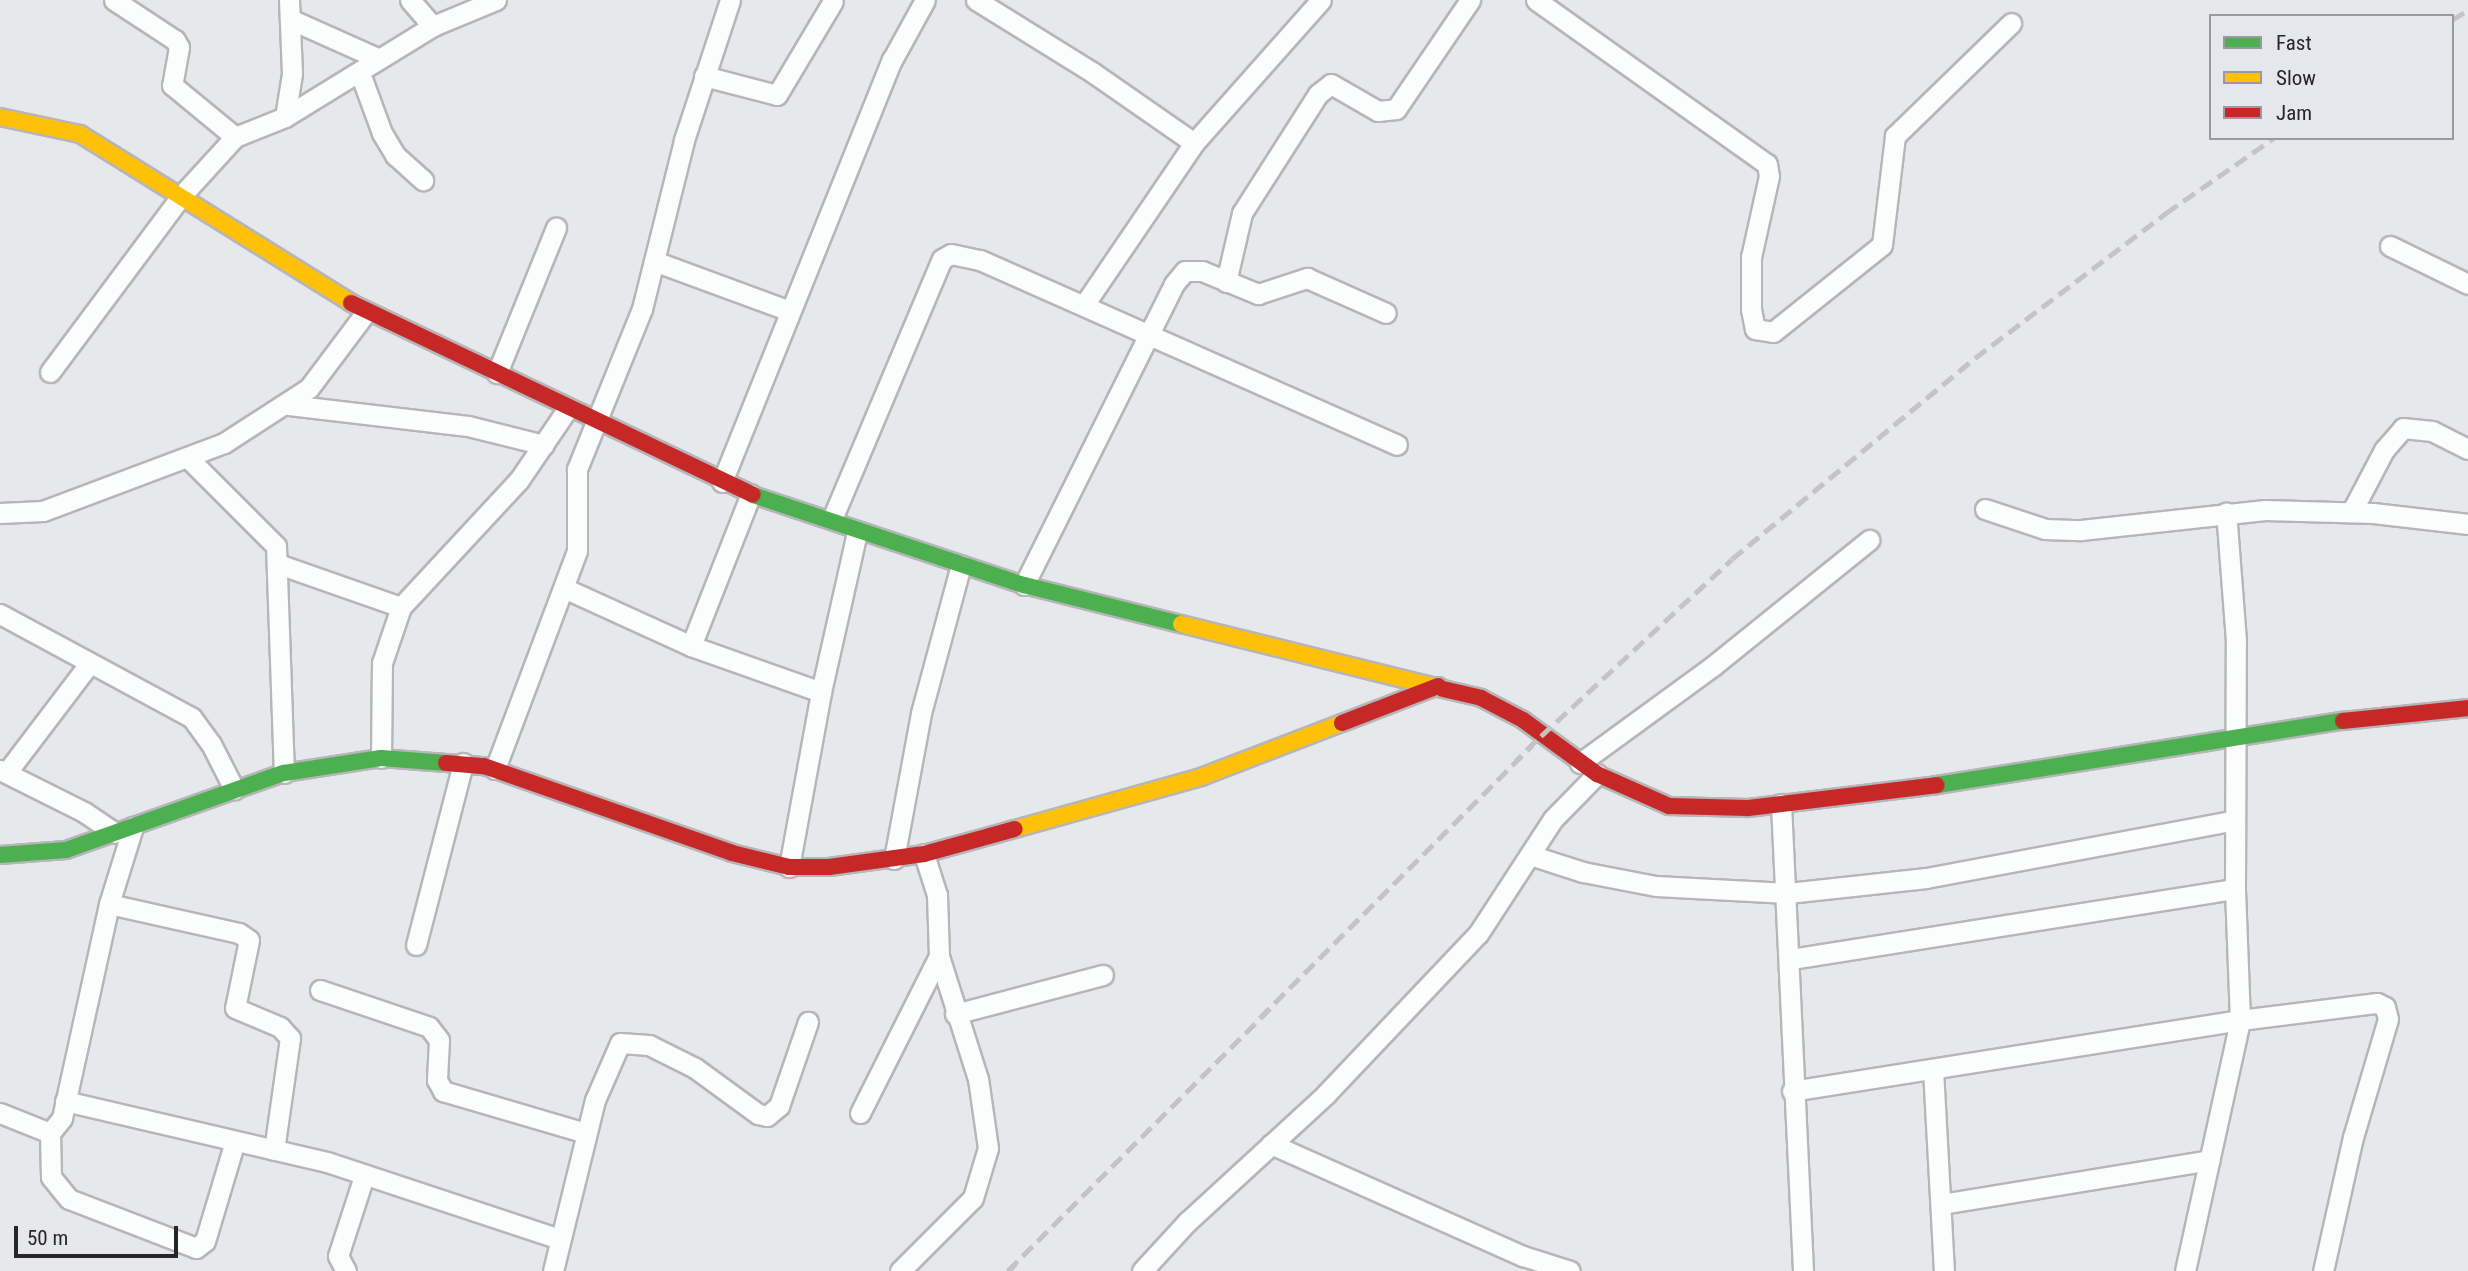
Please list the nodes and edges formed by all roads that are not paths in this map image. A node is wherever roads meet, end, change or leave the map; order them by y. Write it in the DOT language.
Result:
graph roads {
  1 [pos="114,0"];
  2 [pos="289,0"];
  3 [pos="410,0"];
  4 [pos="496,0"];
  5 [pos="730,0"];
  6 [pos="925,0"];
  7 [pos="976,0"];
  8 [pos="1321,0"];
  9 [pos="1470,0"];
  10 [pos="1536,0"];
  11 [pos="832,1"];
  12 [pos="292,20"];
  13 [pos="2011,23"];
  14 [pos="433,26"];
  15 [pos="379,59"];
  16 [pos="360,73"];
  17 [pos="704,76"];
  18 [pos="0,117"];
  19 [pos="285,117"];
  20 [pos="235,138"];
  21 [pos="1194,144"];
  22 [pos="423,180"];
  23 [pos="182,195"];
  24 [pos="556,228"];
  25 [pos="2390,246"];
  26 [pos="654,261"];
  27 [pos="1226,282"];
  28 [pos="2468,284"];
  29 [pos="1084,305"];
  30 [pos="790,311"];
  31 [pos="366,312"];
  32 [pos="1386,313"];
  33 [pos="1149,338"];
  34 [pos="50,372"];
  35 [pos="497,373"];
  36 [pos="289,405"];
  37 [pos="568,408"];
  38 [pos="594,420"];
  39 [pos="544,445"];
  40 [pos="1397,445"];
  41 [pos="2468,449"];
  42 [pos="188,458"];
  43 [pos="722,482"];
  44 [pos="751,494"];
  45 [pos="1985,509"];
  46 [pos="2352,511"];
  47 [pos="2226,512"];
  48 [pos="0,513"];
  49 [pos="832,519"];
  50 [pos="2468,524"];
  51 [pos="857,532"];
  52 [pos="1869,540"];
  53 [pos="281,565"];
  54 [pos="961,565"];
  55 [pos="1024,585"];
  56 [pos="564,588"];
  57 [pos="401,607"];
  58 [pos="0,614"];
  59 [pos="691,646"];
  60 [pos="89,664"];
  61 [pos="1438,686"];
  62 [pos="821,692"];
  63 [pos="2468,708"];
  64 [pos="2235,737"];
  65 [pos="381,758"];
  66 [pos="463,762"];
  67 [pos="1580,763"];
  68 [pos="495,769"];
  69 [pos="3,771"];
  70 [pos="284,774"];
  71 [pos="1597,775"];
  72 [pos="234,789"];
  73 [pos="1781,804"];
  74 [pos="2235,820"];
  75 [pos="124,830"];
  76 [pos="924,854"];
  77 [pos="0,855"];
  78 [pos="1530,855"];
  79 [pos="894,859"];
  80 [pos="789,867"];
  81 [pos="2235,889"];
  82 [pos="1788,893"];
  83 [pos="109,904"];
  84 [pos="416,945"];
  85 [pos="939,956"];
  86 [pos="1791,959"];
  87 [pos="1103,975"];
  88 [pos="320,990"];
  89 [pos="955,1014"];
  90 [pos="2240,1020"];
  91 [pos="808,1022"];
  92 [pos="1933,1069"];
  93 [pos="1792,1091"];
  94 [pos="65,1101"];
  95 [pos="860,1113"];
  96 [pos="0,1114"];
  97 [pos="50,1133"];
  98 [pos="586,1133"];
  99 [pos="235,1141"];
  100 [pos="1271,1144"];
  101 [pos="274,1150"];
  102 [pos="2209,1160"];
  103 [pos="364,1176"];
  104 [pos="1941,1204"];
  105 [pos="560,1239"];
  106 [pos="1519,1263"];
  107 [pos="346,1271"];
  108 [pos="553,1271"];
  109 [pos="900,1271"];
  110 [pos="1142,1271"];
  111 [pos="1570,1271"];
  112 [pos="1802,1271"];
  113 [pos="1944,1271"];
  114 [pos="2185,1271"];
  115 [pos="2323,1271"];
  1 -- 20 [label="street"];
  2 -- 12 [label="street"];
  3 -- 14 [label="street"];
  4 -- 14 [label="street"];
  5 -- 17 [label="street"];
  6 -- 30 [label="street"];
  7 -- 21 [label="street"];
  8 -- 21 [label="street"];
  9 -- 27 [label="street"];
  10 -- 13 [label="street"];
  11 -- 17 [label="street"];
  12 -- 15 [label="street"];
  12 -- 19 [label="street"];
  14 -- 15 [label="street"];
  15 -- 16 [label="street"];
  16 -- 19 [label="street"];
  16 -- 22 [label="street"];
  17 -- 26 [label="street"];
  18 -- 23 [label="street"];
  19 -- 20 [label="street"];
  20 -- 23 [label="street"];
  21 -- 29 [label="street"];
  23 -- 31 [label="street"];
  23 -- 34 [label="street"];
  24 -- 35 [label="street"];
  25 -- 28 [label="street"];
  26 -- 30 [label="street"];
  26 -- 38 [label="street"];
  27 -- 32 [label="street"];
  27 -- 33 [label="street"];
  29 -- 33 [label="street"];
  29 -- 49 [label="street"];
  30 -- 43 [label="street"];
  31 -- 35 [label="street"];
  31 -- 36 [label="street"];
  33 -- 40 [label="street"];
  33 -- 55 [label="street"];
  35 -- 37 [label="street"];
  36 -- 39 [label="street"];
  36 -- 42 [label="street"];
  37 -- 38 [label="street"];
  37 -- 39 [label="street"];
  38 -- 43 [label="street"];
  38 -- 56 [label="street"];
  39 -- 57 [label="street"];
  41 -- 46 [label="street"];
  42 -- 48 [label="street"];
  42 -- 53 [label="street"];
  43 -- 44 [label="street"];
  44 -- 49 [label="street"];
  44 -- 59 [label="street"];
  45 -- 47 [label="street"];
  46 -- 47 [label="street"];
  46 -- 50 [label="street"];
  47 -- 64 [label="street"];
  49 -- 51 [label="street"];
  51 -- 54 [label="street"];
  51 -- 62 [label="street"];
  52 -- 67 [label="street"];
  53 -- 57 [label="street"];
  53 -- 70 [label="street"];
  54 -- 55 [label="street"];
  54 -- 79 [label="street"];
  55 -- 61 [label="street"];
  56 -- 59 [label="street"];
  56 -- 68 [label="street"];
  57 -- 65 [label="street"];
  58 -- 60 [label="street"];
  59 -- 62 [label="street"];
  60 -- 69 [label="street"];
  60 -- 72 [label="street"];
  61 -- 67 [label="street"];
  61 -- 76 [label="street"];
  62 -- 80 [label="street"];
  63 -- 64 [label="street"];
  64 -- 73 [label="street"];
  64 -- 74 [label="street"];
  65 -- 66 [label="street"];
  65 -- 70 [label="street"];
  66 -- 68 [label="street"];
  66 -- 84 [label="street"];
  67 -- 71 [label="street"];
  68 -- 80 [label="street"];
  69 -- 75 [label="street"];
  70 -- 72 [label="street"];
  71 -- 73 [label="street"];
  71 -- 78 [label="street"];
  72 -- 75 [label="street"];
  73 -- 82 [label="street"];
  74 -- 81 [label="street"];
  74 -- 82 [label="street"];
  75 -- 77 [label="street"];
  75 -- 83 [label="street"];
  76 -- 79 [label="street"];
  76 -- 85 [label="street"];
  78 -- 82 [label="street"];
  78 -- 100 [label="street"];
  79 -- 80 [label="street"];
  81 -- 86 [label="street"];
  81 -- 90 [label="street"];
  82 -- 86 [label="street"];
  83 -- 94 [label="street"];
  83 -- 101 [label="street"];
  85 -- 89 [label="street"];
  85 -- 95 [label="street"];
  86 -- 93 [label="street"];
  87 -- 89 [label="street"];
  88 -- 98 [label="street"];
  89 -- 109 [label="street"];
  90 -- 92 [label="street"];
  90 -- 102 [label="street"];
  90 -- 115 [label="street"];
  91 -- 98 [label="street"];
  92 -- 93 [label="street"];
  92 -- 104 [label="street"];
  93 -- 112 [label="street"];
  94 -- 97 [label="street"];
  94 -- 99 [label="street"];
  96 -- 97 [label="street"];
  97 -- 99 [label="street"];
  98 -- 105 [label="street"];
  99 -- 101 [label="street"];
  100 -- 106 [label="street"];
  100 -- 110 [label="street"];
  101 -- 103 [label="street"];
  102 -- 104 [label="street"];
  102 -- 114 [label="street"];
  103 -- 105 [label="street"];
  103 -- 107 [label="street"];
  104 -- 113 [label="street"];
  105 -- 108 [label="street"];
  106 -- 111 [label="street"];
}
